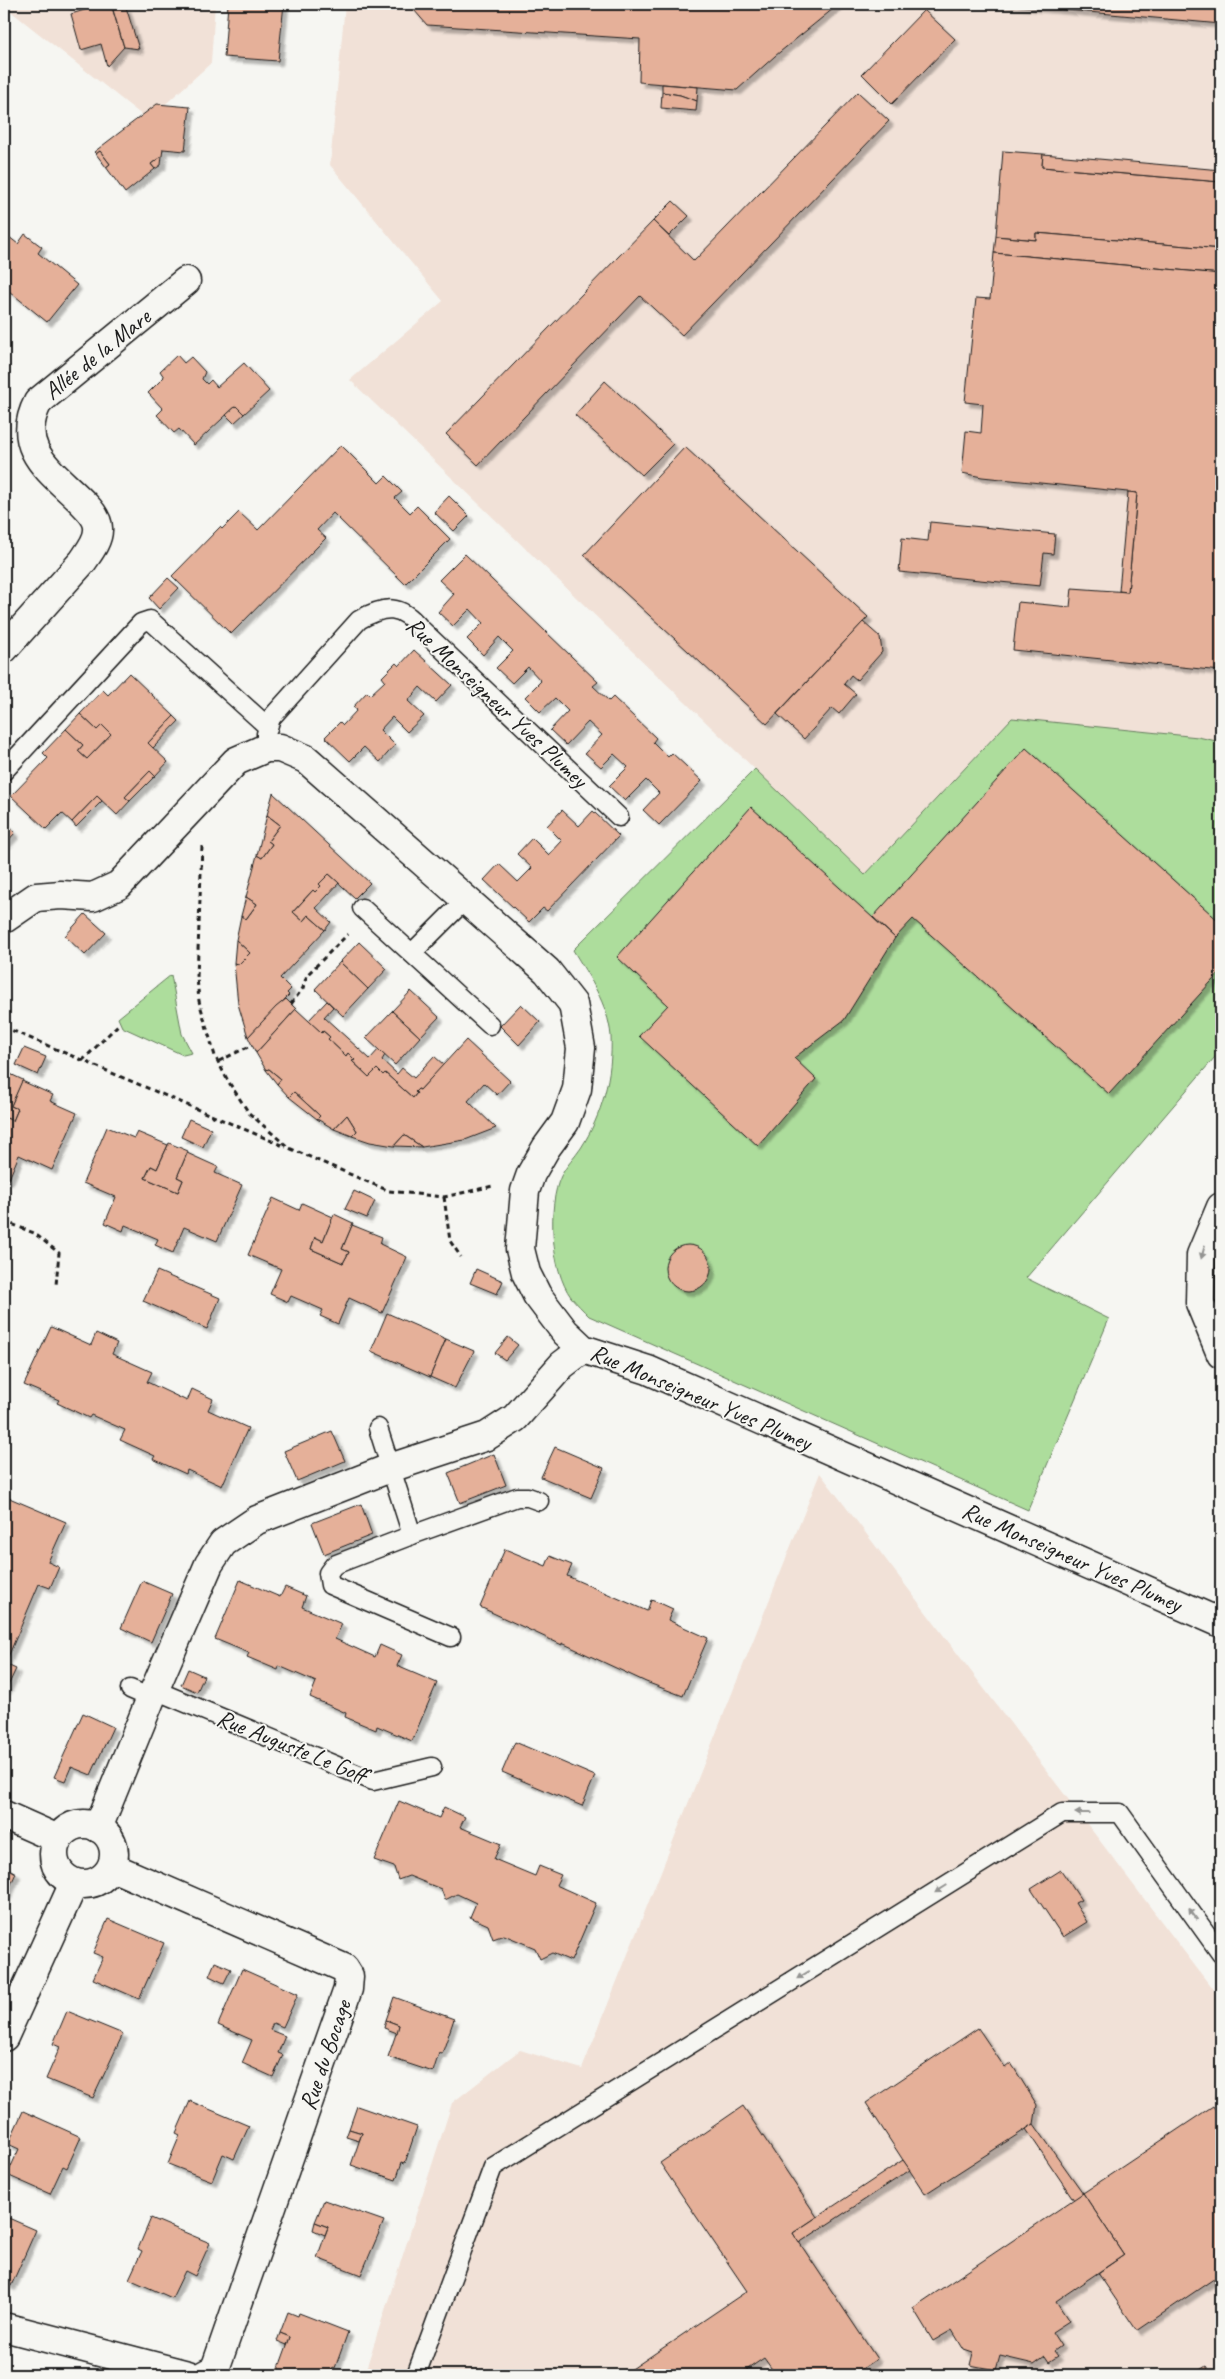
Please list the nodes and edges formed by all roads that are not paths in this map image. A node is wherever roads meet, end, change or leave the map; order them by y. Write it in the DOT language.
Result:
graph roads {
  1 [pos="186,280"];
  2 [pos="4,649"];
  3 [pos="267,737"];
  4 [pos="4,771"];
  5 [pos="619,817"];
  6 [pos="466,899"];
  7 [pos="364,912"];
  8 [pos="4,919"];
  9 [pos="412,953"];
  10 [pos="490,1025"];
  11 [pos="1221,1207"];
  12 [pos="583,1350"];
  13 [pos="1221,1354"];
  14 [pos="378,1428"];
  15 [pos="390,1468"];
  16 [pos="539,1501"];
  17 [pos="412,1535"];
  18 [pos="1221,1623"];
  19 [pos="452,1637"];
  20 [pos="145,1692"];
  21 [pos="432,1767"];
  22 [pos="4,1815"];
  23 [pos="98,1828"];
  24 [pos="58,1839"];
  25 [pos="112,1867"];
  26 [pos="74,1883"];
  27 [pos="1221,1954"];
  28 [pos="4,2037"];
  29 [pos="4,2327"];
  30 [pos="188,2375"];
  31 [pos="204,2375"];
  32 [pos="416,2375"];
  1 -- 2 [label="street, Allée de la Mare"];
  3 -- 4 [label="lane"];
  3 -- 5 [label="lane, Rue Monseigneur Yves Plumey"];
  3 -- 6 [label="street, Rue Monseigneur Yves Plumey"];
  3 -- 8 [label="street, Rue Monseigneur Yves Plumey"];
  6 -- 9 [label="lane"];
  6 -- 12 [label="street, Rue Monseigneur Yves Plumey"];
  7 -- 9 [label="lane"];
  9 -- 10 [label="lane"];
  11 -- 13 [label="street, one-way"];
  12 -- 15 [label="street"];
  12 -- 18 [label="street, Rue Monseigneur Yves Plumey"];
  14 -- 15 [label="lane"];
  15 -- 17 [label="lane"];
  15 -- 20 [label="street"];
  16 -- 17 [label="lane"];
  17 -- 19 [label="lane"];
  20 -- 21 [label="lane, Rue Auguste Le Goff"];
  20 -- 23 [label="street"];
  22 -- 24 [label="street"];
  23 -- 24 [label="street"];
  23 -- 25 [label="street"];
  24 -- 26 [label="street"];
  25 -- 26 [label="street"];
  25 -- 31 [label="street, Rue du Bocage"];
  26 -- 28 [label="street"];
  27 -- 32 [label="lane, one-way"];
  29 -- 30 [label="street"];
}
